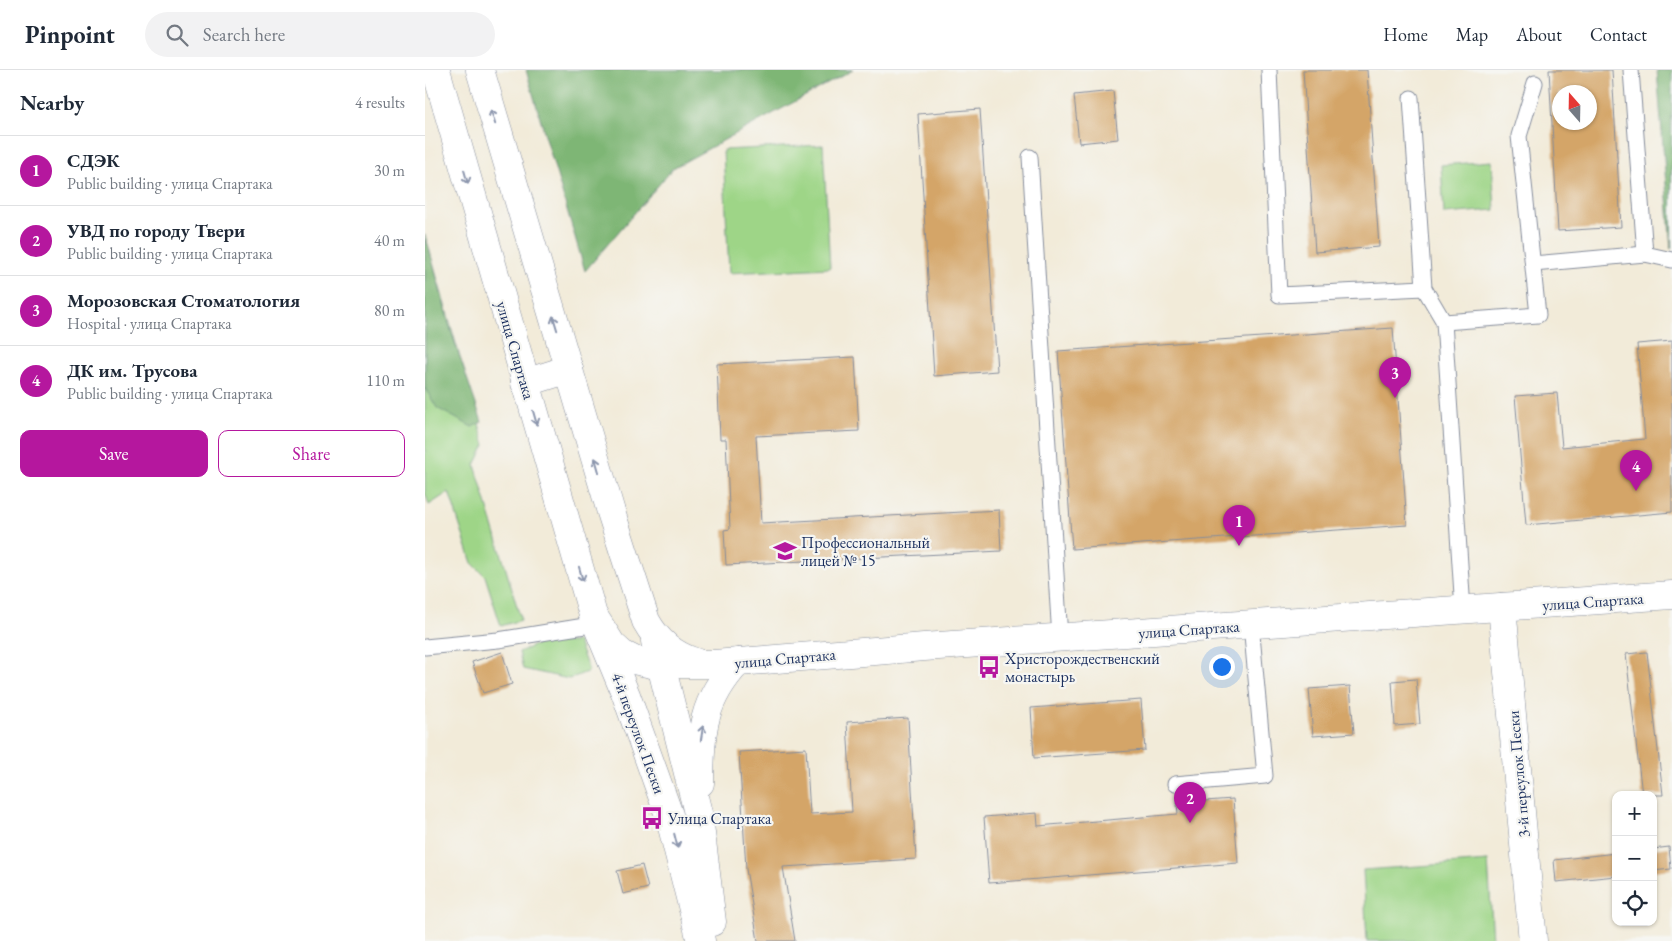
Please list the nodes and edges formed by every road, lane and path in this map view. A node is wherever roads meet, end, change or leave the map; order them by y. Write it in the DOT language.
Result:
graph roads {
  1 [pos="436,70"];
  2 [pos="479,70"];
  3 [pos="1269,70"];
  4 [pos="1631,70"];
  5 [pos="1535,83"];
  6 [pos="1411,98"];
  7 [pos="1030,157"];
  8 [pos="1645,254"];
  9 [pos="1672,260"];
  10 [pos="1533,264"];
  11 [pos="1424,288"];
  12 [pos="1444,322"];
  13 [pos="569,370"];
  14 [pos="525,382"];
  15 [pos="1671,601"];
  16 [pos="1503,607"];
  17 [pos="1463,610"];
  18 [pos="595,620"];
  19 [pos="1251,624"];
  20 [pos="652,631"];
  21 [pos="1060,638"];
  22 [pos="425,648"];
  23 [pos="738,662"];
  24 [pos="661,664"];
  25 [pos="706,664"];
  26 [pos="1175,784"];
  27 [pos="699,817"];
  28 [pos="701,941"];
  29 [pos="714,941"];
  30 [pos="1533,941"];
  1 -- 14 [label="main road, улица Спартака, one-way"];
  13 -- 2 [label="main road, улица Спартака, one-way"];
  3 -- 11 [label="lane"];
  4 -- 8 [label="lane"];
  5 -- 10 [label="lane"];
  6 -- 11 [label="lane"];
  7 -- 21 [label="lane"];
  8 -- 9 [label="lane"];
  8 -- 10 [label="lane"];
  10 -- 12 [label="lane"];
  11 -- 12 [label="lane"];
  12 -- 17 [label="lane"];
  13 -- 14 [label="main road"];
  20 -- 13 [label="main road, улица Спартака, one-way"];
  14 -- 18 [label="main road, улица Спартака, one-way"];
  15 -- 16 [label="main road, улица Спартака"];
  16 -- 17 [label="main road, улица Спартака"];
  16 -- 30 [label="main road, 3-й переулок Пески"];
  17 -- 19 [label="main road, улица Спартака"];
  18 -- 22 [label="lane"];
  18 -- 24 [label="main road, улица Спартака"];
  18 -- 28 [label="main road, 4-й переулок Пески, one-way"];
  19 -- 21 [label="main road, улица Спартака"];
  19 -- 26 [label="lane"];
  20 -- 24 [label="main road, 4-й переулок Пески"];
  20 -- 25 [label="main road, улица Спартака"];
  21 -- 23 [label="main road, улица Спартака"];
  23 -- 25 [label="main road, улица Спартака"];
  27 -- 23 [label="main road, 4-й переулок Пески, one-way"];
  24 -- 25 [label="main road, улица Спартака"];
  24 -- 27 [label="main road, 4-й переулок Пески"];
  27 -- 29 [label="main road, 4-й переулок Пески"];
}
